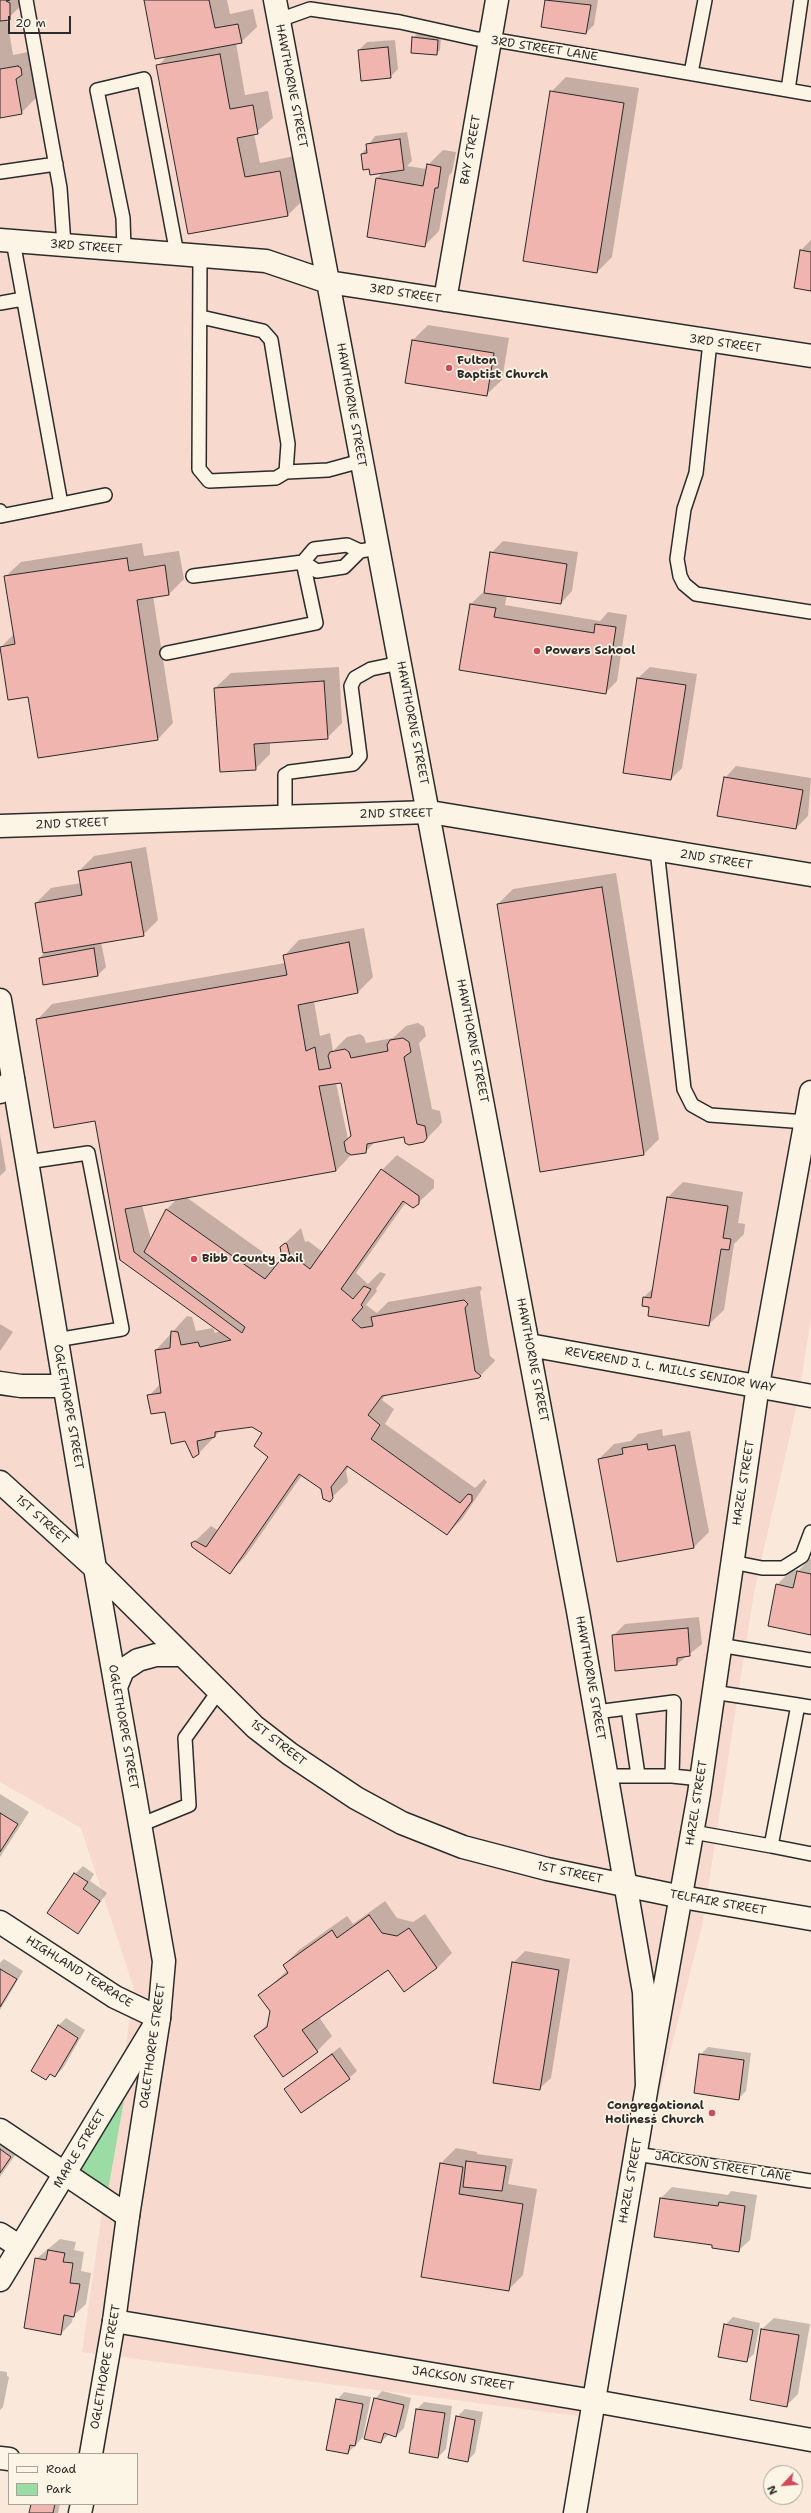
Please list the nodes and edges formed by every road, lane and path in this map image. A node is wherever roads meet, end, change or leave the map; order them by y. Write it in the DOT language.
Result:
graph roads {
  1 [pos="26,0"];
  2 [pos="498,0"];
  3 [pos="705,0"];
  4 [pos="801,0"];
  5 [pos="277,10"];
  6 [pos="490,39"];
  7 [pos="691,73"];
  8 [pos="788,90"];
  9 [pos="811,94"];
  10 [pos="56,164"];
  11 [pos="0,172"];
  12 [pos="6,240"];
  13 [pos="64,245"];
  14 [pos="124,250"];
  15 [pos="177,254"];
  16 [pos="200,256"];
  17 [pos="328,282"];
  18 [pos="23,299"];
  19 [pos="445,300"];
  20 [pos="0,303"];
  21 [pos="201,317"];
  22 [pos="710,342"];
  23 [pos="811,356"];
  24 [pos="361,461"];
  25 [pos="286,472"];
  26 [pos="105,495"];
  27 [pos="61,504"];
  28 [pos="0,511"];
  29 [pos="369,550"];
  30 [pos="303,562"];
  31 [pos="193,576"];
  32 [pos="811,612"];
  33 [pos="168,653"];
  34 [pos="400,663"];
  35 [pos="430,812"];
  36 [pos="285,817"];
  37 [pos="0,826"];
  38 [pos="657,850"];
  39 [pos="811,875"];
  40 [pos="0,1000"];
  41 [pos="7,1086"];
  42 [pos="811,1092"];
  43 [pos="806,1122"];
  44 [pos="27,1162"];
  45 [pos="56,1340"];
  46 [pos="529,1345"];
  47 [pos="0,1383"];
  48 [pos="758,1385"];
  49 [pos="64,1386"];
  50 [pos="811,1396"];
  51 [pos="0,1482"];
  52 [pos="811,1532"];
  53 [pos="732,1562"];
  54 [pos="95,1568"];
  55 [pos="719,1645"];
  56 [pos="181,1655"];
  57 [pos="811,1660"];
  58 [pos="116,1687"];
  59 [pos="218,1692"];
  60 [pos="713,1692"];
  61 [pos="798,1705"];
  62 [pos="811,1707"];
  63 [pos="628,1708"];
  64 [pos="596,1712"];
  65 [pos="638,1775"];
  66 [pos="607,1776"];
  67 [pos="672,1776"];
  68 [pos="701,1779"];
  69 [pos="140,1825"];
  70 [pos="693,1832"];
  71 [pos="771,1846"];
  72 [pos="811,1854"];
  73 [pos="626,1885"];
  74 [pos="682,1897"];
  75 [pos="811,1919"];
  76 [pos="0,1922"];
  77 [pos="159,2018"];
  78 [pos="647,2086"];
  79 [pos="0,2130"];
  80 [pos="636,2154"];
  81 [pos="65,2173"];
  82 [pos="811,2181"];
  83 [pos="128,2216"];
  84 [pos="0,2234"];
  85 [pos="20,2247"];
  86 [pos="0,2280"];
  87 [pos="114,2321"];
  88 [pos="594,2401"];
  89 [pos="811,2440"];
  90 [pos="90,2453"];
  91 [pos="576,2513"];
  1 -- 10 [label="lane"];
  2 -- 6 [label="street, BAY STREET"];
  3 -- 7 [label="lane"];
  4 -- 8 [label="lane"];
  5 -- 6 [label="lane, 3RD STREET LANE"];
  5 -- 17 [label="street, HAWTHORNE STREET"];
  6 -- 7 [label="lane, 3RD STREET LANE"];
  6 -- 19 [label="street, BAY STREET"];
  7 -- 8 [label="lane, 3RD STREET LANE"];
  8 -- 9 [label="lane, 3RD STREET LANE"];
  10 -- 11 [label="lane"];
  10 -- 13 [label="lane"];
  12 -- 13 [label="street, 3RD STREET"];
  12 -- 18 [label="lane"];
  13 -- 14 [label="street, 3RD STREET"];
  14 -- 15 [label="street, 3RD STREET"];
  14 -- 15 [label="lane"];
  15 -- 16 [label="street, 3RD STREET"];
  16 -- 17 [label="street, 3RD STREET"];
  16 -- 21 [label="lane"];
  17 -- 19 [label="street, 3RD STREET"];
  17 -- 24 [label="street, HAWTHORNE STREET"];
  18 -- 20 [label="lane"];
  18 -- 27 [label="lane"];
  19 -- 22 [label="street, 3RD STREET"];
  21 -- 25 [label="lane"];
  21 -- 25 [label="lane"];
  22 -- 23 [label="street, 3RD STREET"];
  22 -- 32 [label="lane"];
  24 -- 25 [label="lane"];
  24 -- 29 [label="street, HAWTHORNE STREET"];
  26 -- 27 [label="lane"];
  27 -- 28 [label="lane"];
  29 -- 30 [label="lane"];
  29 -- 30 [label="lane"];
  29 -- 34 [label="street, HAWTHORNE STREET"];
  30 -- 31 [label="lane"];
  30 -- 33 [label="lane"];
  34 -- 35 [label="street, HAWTHORNE STREET"];
  34 -- 36 [label="lane"];
  35 -- 36 [label="street, 2ND STREET"];
  35 -- 38 [label="street, 2ND STREET"];
  35 -- 46 [label="street, HAWTHORNE STREET"];
  36 -- 37 [label="street, 2ND STREET"];
  38 -- 39 [label="street, 2ND STREET"];
  38 -- 43 [label="lane"];
  40 -- 41 [label="street, OGLETHORPE STREET"];
  41 -- 44 [label="street, OGLETHORPE STREET"];
  42 -- 43 [label="street, HAZEL STREET"];
  43 -- 48 [label="street, HAZEL STREET"];
  44 -- 45 [label="street, OGLETHORPE STREET"];
  44 -- 45 [label="lane"];
  45 -- 49 [label="street, OGLETHORPE STREET"];
  46 -- 48 [label="street, REVEREND J. L. MILLS SENIOR WAY"];
  46 -- 64 [label="street, HAWTHORNE STREET"];
  47 -- 49 [label="street"];
  48 -- 50 [label="street, REVEREND J. L. MILLS SENIOR WAY"];
  48 -- 53 [label="street, HAZEL STREET"];
  49 -- 54 [label="street, OGLETHORPE STREET"];
  51 -- 54 [label="street, 1ST STREET"];
  52 -- 53 [label="lane"];
  53 -- 55 [label="street, HAZEL STREET"];
  54 -- 56 [label="street, 1ST STREET"];
  54 -- 58 [label="street, OGLETHORPE STREET"];
  55 -- 57 [label="lane"];
  55 -- 60 [label="street, HAZEL STREET"];
  56 -- 58 [label="street"];
  56 -- 59 [label="street, 1ST STREET"];
  58 -- 69 [label="street, OGLETHORPE STREET"];
  59 -- 69 [label="lane"];
  59 -- 73 [label="street, 1ST STREET"];
  60 -- 61 [label="lane"];
  60 -- 68 [label="street, HAZEL STREET"];
  61 -- 62 [label="lane"];
  61 -- 71 [label="lane"];
  63 -- 64 [label="lane"];
  63 -- 65 [label="lane"];
  63 -- 67 [label="lane"];
  64 -- 66 [label="street, HAWTHORNE STREET"];
  65 -- 66 [label="lane"];
  65 -- 67 [label="lane"];
  66 -- 73 [label="street, HAWTHORNE STREET"];
  67 -- 68 [label="lane"];
  68 -- 70 [label="street, HAZEL STREET"];
  69 -- 77 [label="street, OGLETHORPE STREET"];
  70 -- 71 [label="lane"];
  70 -- 74 [label="street, HAZEL STREET"];
  71 -- 72 [label="lane"];
  73 -- 74 [label="street, TELFAIR STREET"];
  73 -- 78 [label="street, HAWTHORNE STREET"];
  74 -- 75 [label="street, TELFAIR STREET"];
  74 -- 78 [label="street, HAZEL STREET"];
  76 -- 77 [label="street, HIGHLAND TERRACE"];
  77 -- 81 [label="street, MAPLE STREET"];
  77 -- 83 [label="street, OGLETHORPE STREET"];
  78 -- 80 [label="street, HAZEL STREET"];
  79 -- 81 [label="street"];
  80 -- 82 [label="lane, JACKSON STREET LANE"];
  80 -- 88 [label="street, HAZEL STREET"];
  81 -- 83 [label="street"];
  81 -- 85 [label="street, MAPLE STREET"];
  83 -- 87 [label="street, OGLETHORPE STREET"];
  84 -- 85 [label="street"];
  85 -- 86 [label="street, MAPLE STREET"];
  87 -- 88 [label="street, JACKSON STREET"];
  87 -- 90 [label="street, OGLETHORPE STREET"];
  88 -- 89 [label="street, JACKSON STREET"];
  88 -- 91 [label="street, HAZEL STREET"];
}
